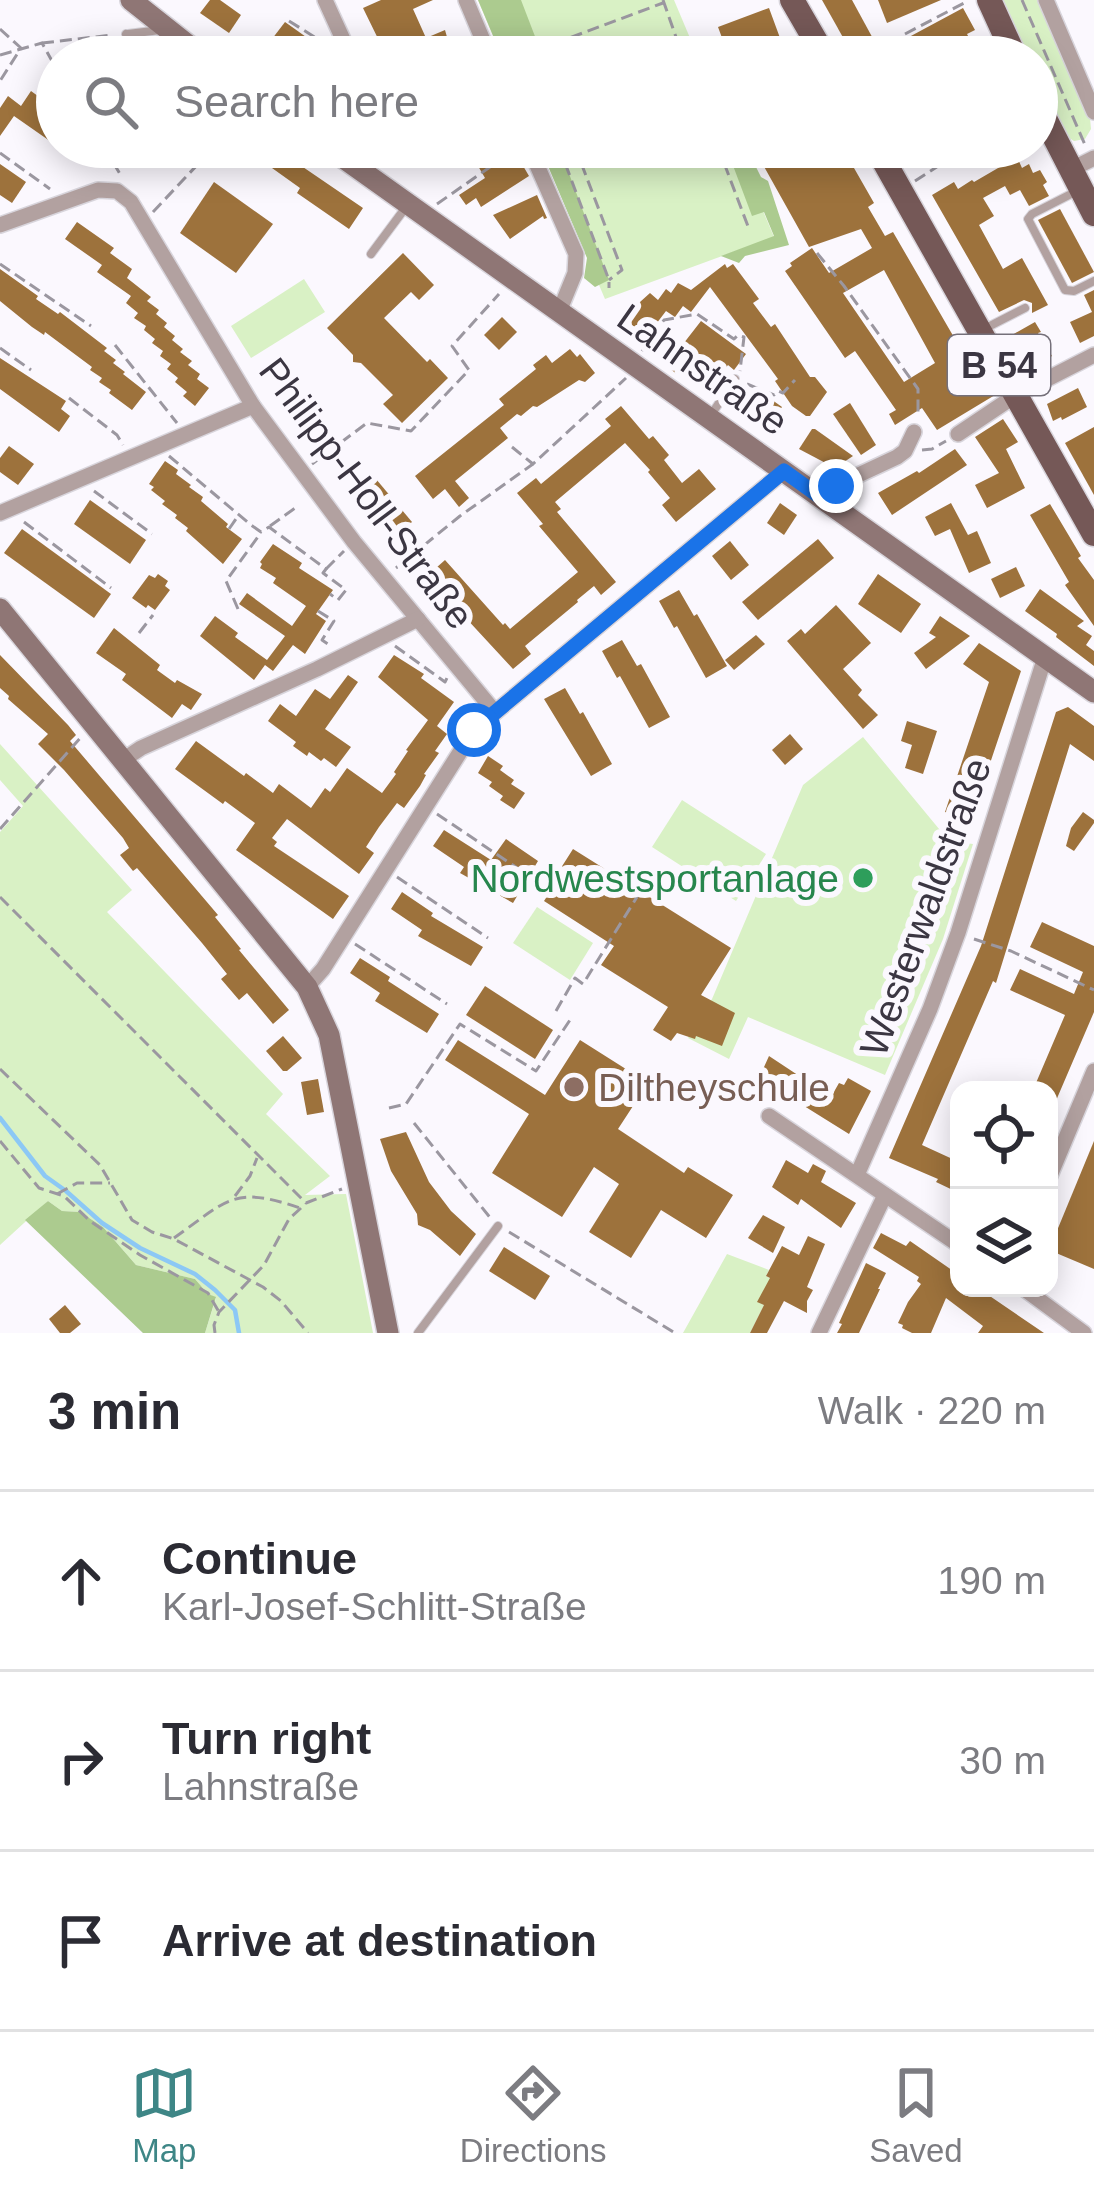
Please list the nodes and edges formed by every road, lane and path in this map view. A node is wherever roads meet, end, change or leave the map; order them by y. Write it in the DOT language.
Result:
graph roads {
  1 [pos="130,0"];
  2 [pos="326,0"];
  3 [pos="466,0"];
  4 [pos="792,0"];
  5 [pos="970,0"];
  6 [pos="988,0"];
  7 [pos="1022,0"];
  8 [pos="1046,0"];
  9 [pos="663,2"];
  10 [pos="289,21"];
  11 [pos="0,29"];
  12 [pos="165,30"];
  13 [pos="126,34"];
  14 [pos="905,34"];
  15 [pos="107,36"];
  16 [pos="129,36"];
  17 [pos="173,36"];
  18 [pos="313,36"];
  19 [pos="342,36"];
  20 [pos="481,36"];
  21 [pos="574,36"];
  22 [pos="675,36"];
  23 [pos="813,36"];
  24 [pos="1005,36"];
  25 [pos="1035,36"];
  26 [pos="36,44"];
  27 [pos="21,48"];
  28 [pos="0,55"];
  29 [pos="0,81"];
  30 [pos="1058,98"];
  31 [pos="1094,112"];
  32 [pos="1058,133"];
  33 [pos="0,153"];
  34 [pos="116,168"];
  35 [pos="194,168"];
  36 [pos="371,168"];
  37 [pos="485,168"];
  38 [pos="538,168"];
  39 [pos="567,168"];
  40 [pos="582,168"];
  41 [pos="726,168"];
  42 [pos="888,168"];
  43 [pos="935,168"];
  44 [pos="1084,169"];
  45 [pos="914,182"];
  46 [pos="117,190"];
  47 [pos="67,200"];
  48 [pos="416,209"];
  49 [pos="152,213"];
  50 [pos="1094,214"];
  51 [pos="0,225"];
  52 [pos="749,229"];
  53 [pos="817,253"];
  54 [pos="371,254"];
  55 [pos="0,264"];
  56 [pos="513,278"];
  57 [pos="609,280"];
  58 [pos="1094,281"];
  59 [pos="609,288"];
  60 [pos="1025,308"];
  61 [pos="559,312"];
  62 [pos="91,326"];
  63 [pos="980,332"];
  64 [pos="115,345"];
  65 [pos="0,347"];
  66 [pos="1094,356"];
  67 [pos="31,370"];
  68 [pos="630,370"];
  69 [pos="735,380"];
  70 [pos="796,380"];
  71 [pos="1016,395"];
  72 [pos="69,398"];
  73 [pos="253,406"];
  74 [pos="709,418"];
  75 [pos="914,432"];
  76 [pos="186,434"];
  77 [pos="958,434"];
  78 [pos="512,447"];
  79 [pos="165,452"];
  80 [pos="130,457"];
  81 [pos="533,464"];
  82 [pos="784,471"];
  83 [pos="301,473"];
  84 [pos="78,480"];
  85 [pos="823,499"];
  86 [pos="298,506"];
  87 [pos="4,512"];
  88 [pos="239,514"];
  89 [pos="269,527"];
  90 [pos="229,529"];
  91 [pos="261,532"];
  92 [pos="152,534"];
  93 [pos="1094,534"];
  94 [pos="335,559"];
  95 [pos="325,571"];
  96 [pos="385,578"];
  97 [pos="317,580"];
  98 [pos="111,588"];
  99 [pos="330,594"];
  100 [pos="238,608"];
  101 [pos="0,609"];
  102 [pos="318,611"];
  103 [pos="153,615"];
  104 [pos="418,619"];
  105 [pos="139,633"];
  106 [pos="383,638"];
  107 [pos="332,646"];
  108 [pos="1045,657"];
  109 [pos="455,664"];
  110 [pos="1094,692"];
  111 [pos="494,712"];
  112 [pos="93,724"];
  113 [pos="122,760"];
  114 [pos="426,806"];
  115 [pos="0,829"];
  116 [pos="386,870"];
  117 [pos="530,876"];
  118 [pos="650,876"];
  119 [pos="0,897"];
  120 [pos="958,933"];
  121 [pos="344,937"];
  122 [pos="488,938"];
  123 [pos="307,987"];
  124 [pos="1094,990"];
  125 [pos="447,1004"];
  126 [pos="556,1011"];
  127 [pos="570,1020"];
  128 [pos="0,1069"];
  129 [pos="1094,1071"];
  130 [pos="389,1108"];
  131 [pos="769,1116"];
  132 [pos="414,1123"];
  133 [pos="0,1141"];
  134 [pos="259,1155"];
  135 [pos="1058,1157"];
  136 [pos="857,1175"];
  137 [pos="111,1183"];
  138 [pos="359,1190"];
  139 [pos="57,1194"];
  140 [pos="885,1195"];
  141 [pos="233,1197"];
  142 [pos="303,1206"];
  143 [pos="498,1226"];
  144 [pos="174,1239"];
  145 [pos="950,1239"];
  146 [pos="248,1281"];
  147 [pos="1034,1297"];
  148 [pos="220,1310"];
  149 [pos="1076,1330"];
  150 [pos="215,1333"];
  151 [pos="308,1333"];
  152 [pos="388,1333"];
  153 [pos="418,1333"];
  154 [pos="675,1333"];
  155 [pos="819,1333"];
  1 -- 12 [label="street"];
  2 -- 19 [label="street"];
  3 -- 20 [label="street"];
  4 -- 23 [label="main road"];
  5 -- 14 [label="path"];
  6 -- 24 [label="main road"];
  7 -- 25 [label="path"];
  8 -- 31 [label="street"];
  9 -- 21 [label="path"];
  9 -- 22 [label="path"];
  10 -- 18 [label="path"];
  11 -- 27 [label="path"];
  12 -- 13 [label="lane"];
  12 -- 17 [label="street"];
  13 -- 15 [label="path"];
  13 -- 16 [label="lane"];
  26 -- 27 [label="path"];
  27 -- 28 [label="path"];
  27 -- 29 [label="path"];
  30 -- 44 [label="path"];
  32 -- 44 [label="main road"];
  33 -- 47 [label="path"];
  34 -- 46 [label="path"];
  35 -- 49 [label="path"];
  36 -- 48 [label="street, Lahnstraße"];
  37 -- 48 [label="path"];
  38 -- 61 [label="street"];
  39 -- 57 [label="path"];
  40 -- 57 [label="path"];
  41 -- 52 [label="path"];
  42 -- 63 [label="main road, B 54"];
  43 -- 45 [label="path"];
  44 -- 50 [label="main road"];
  44 -- 58 [label="lane"];
  46 -- 47 [label="street"];
  46 -- 73 [label="street, Philipp-Holl-Straße"];
  47 -- 51 [label="street"];
  48 -- 54 [label="lane"];
  48 -- 56 [label="street, Lahnstraße"];
  53 -- 75 [label="path"];
  55 -- 62 [label="path"];
  56 -- 61 [label="street, Lahnstraße"];
  56 -- 83 [label="path"];
  57 -- 59 [label="path"];
  60 -- 63 [label="lane"];
  61 -- 68 [label="street, Lahnstraße"];
  63 -- 71 [label="main road, B 54"];
  64 -- 76 [label="path"];
  65 -- 67 [label="path"];
  66 -- 71 [label="street"];
  68 -- 69 [label="path"];
  68 -- 74 [label="street, Lahnstraße"];
  68 -- 81 [label="path"];
  69 -- 70 [label="path"];
  69 -- 74 [label="lane"];
  71 -- 77 [label="street"];
  71 -- 93 [label="main road, B 54"];
  72 -- 80 [label="path"];
  73 -- 76 [label="street"];
  73 -- 83 [label="street, Philipp-Holl-Straße"];
  74 -- 82 [label="street, Lahnstraße"];
  75 -- 85 [label="street"];
  76 -- 80 [label="street"];
  78 -- 81 [label="path"];
  79 -- 88 [label="path"];
  80 -- 84 [label="street"];
  81 -- 96 [label="path"];
  82 -- 85 [label="street, Lahnstraße"];
  82 -- 111 [label="street"];
  83 -- 96 [label="street, Philipp-Holl-Straße"];
  84 -- 87 [label="street"];
  84 -- 92 [label="path"];
  85 -- 108 [label="street, Lahnstraße"];
  86 -- 89 [label="path"];
  87 -- 98 [label="path"];
  88 -- 90 [label="path"];
  88 -- 91 [label="path"];
  89 -- 91 [label="path"];
  89 -- 95 [label="path"];
  91 -- 100 [label="path"];
  94 -- 95 [label="path"];
  95 -- 97 [label="path"];
  95 -- 99 [label="path"];
  96 -- 104 [label="street, Philipp-Holl-Straße"];
  101 -- 112 [label="street"];
  102 -- 107 [label="path"];
  103 -- 105 [label="path"];
  104 -- 106 [label="street"];
  104 -- 109 [label="street, Philipp-Holl-Straße"];
  106 -- 109 [label="path"];
  106 -- 113 [label="street"];
  108 -- 110 [label="street, Lahnstraße"];
  108 -- 120 [label="street, Westerwaldstraße"];
  109 -- 111 [label="street, Philipp-Holl-Straße"];
  111 -- 114 [label="street"];
  112 -- 113 [label="street"];
  112 -- 115 [label="path"];
  113 -- 123 [label="street"];
  114 -- 116 [label="street"];
  114 -- 117 [label="path"];
  116 -- 121 [label="street"];
  116 -- 122 [label="path"];
  118 -- 126 [label="path"];
  119 -- 134 [label="path"];
  120 -- 124 [label="path"];
  120 -- 136 [label="street, Westerwaldstraße"];
  121 -- 123 [label="street"];
  121 -- 125 [label="path"];
  123 -- 138 [label="street"];
  127 -- 130 [label="path"];
  128 -- 137 [label="path"];
  129 -- 135 [label="street"];
  131 -- 136 [label="street"];
  132 -- 143 [label="path"];
  133 -- 139 [label="path"];
  134 -- 141 [label="path"];
  134 -- 142 [label="path"];
  136 -- 140 [label="street"];
  137 -- 139 [label="path"];
  137 -- 144 [label="path"];
  138 -- 142 [label="path"];
  138 -- 152 [label="street"];
  139 -- 148 [label="path"];
  140 -- 145 [label="street"];
  140 -- 155 [label="street"];
  141 -- 142 [label="path"];
  141 -- 144 [label="path"];
  142 -- 146 [label="path"];
  143 -- 153 [label="lane"];
  143 -- 154 [label="path"];
  144 -- 146 [label="path"];
  146 -- 148 [label="path"];
  146 -- 151 [label="path"];
  147 -- 149 [label="street"];
  148 -- 150 [label="path"];
}
